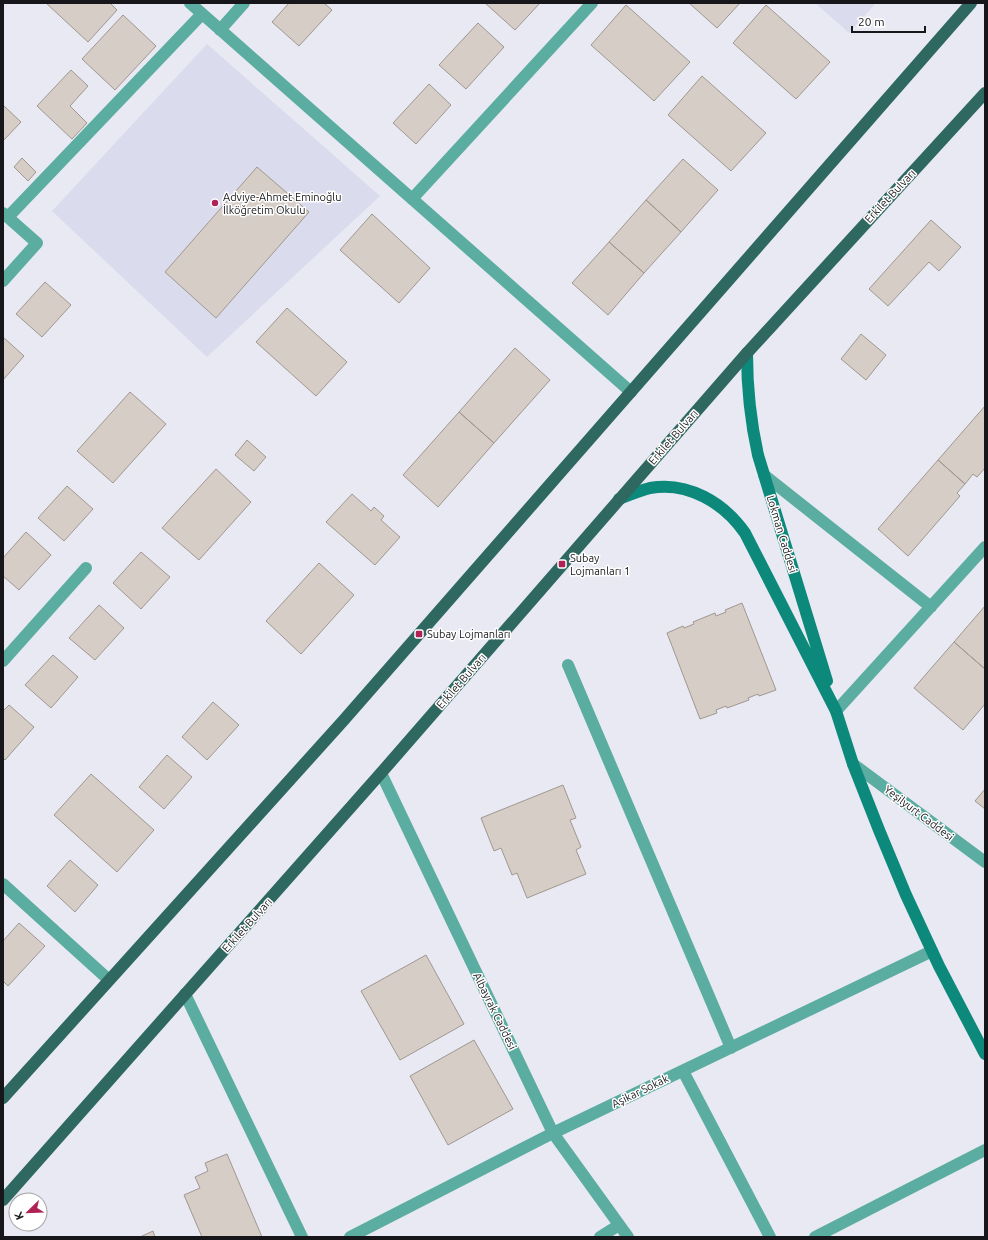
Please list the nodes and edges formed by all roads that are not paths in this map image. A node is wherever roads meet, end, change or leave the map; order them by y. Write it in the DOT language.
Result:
graph roads {
  1 [pos="190,3"];
  2 [pos="244,3"];
  3 [pos="592,3"];
  4 [pos="971,3"];
  5 [pos="202,14"];
  6 [pos="220,30"];
  7 [pos="985,93"];
  8 [pos="412,199"];
  9 [pos="5,215"];
  10 [pos="3,281"];
  11 [pos="747,353"];
  12 [pos="631,392"];
  13 [pos="764,475"];
  14 [pos="618,499"];
  15 [pos="985,547"];
  16 [pos="86,568"];
  17 [pos="931,607"];
  18 [pos="3,661"];
  19 [pos="568,665"];
  20 [pos="836,711"];
  21 [pos="853,764"];
  22 [pos="381,773"];
  23 [pos="985,862"];
  24 [pos="3,884"];
  25 [pos="932,951"];
  26 [pos="109,980"];
  27 [pos="185,994"];
  28 [pos="731,1048"];
  29 [pos="985,1054"];
  30 [pos="683,1071"];
  31 [pos="3,1098"];
  32 [pos="553,1133"];
  33 [pos="985,1150"];
  34 [pos="3,1200"];
  35 [pos="619,1225"];
  36 [pos="302,1237"];
  37 [pos="350,1237"];
  38 [pos="600,1237"];
  39 [pos="628,1237"];
  40 [pos="770,1237"];
  41 [pos="815,1237"];
  1 -- 5 [label="street"];
  2 -- 6 [label="street"];
  3 -- 8 [label="street"];
  4 -- 12 [label="main road"];
  5 -- 6 [label="street"];
  5 -- 9 [label="street"];
  6 -- 8 [label="street"];
  7 -- 11 [label="main road, Erkilet Bulvarı"];
  8 -- 12 [label="street"];
  9 -- 10 [label="street"];
  11 -- 13 [label="street, Lokman Caddesi"];
  11 -- 14 [label="main road, Erkilet Bulvarı"];
  12 -- 26 [label="main road"];
  13 -- 17 [label="street"];
  13 -- 20 [label="street, Lokman Caddesi"];
  14 -- 20 [label="street"];
  14 -- 22 [label="main road, Erkilet Bulvarı"];
  15 -- 17 [label="street"];
  16 -- 18 [label="street"];
  17 -- 20 [label="street"];
  19 -- 28 [label="street"];
  20 -- 21 [label="street"];
  21 -- 23 [label="street, Yeşilyurt Caddesi"];
  21 -- 25 [label="street"];
  22 -- 27 [label="main road, Erkilet Bulvarı"];
  22 -- 32 [label="street, Albayrak Caddesi"];
  24 -- 26 [label="street"];
  25 -- 28 [label="street, Aşikar Sokak"];
  25 -- 29 [label="street"];
  26 -- 31 [label="main road"];
  27 -- 34 [label="main road, Erkilet Bulvarı"];
  27 -- 36 [label="street"];
  28 -- 30 [label="street, Aşikar Sokak"];
  30 -- 32 [label="street, Aşikar Sokak"];
  30 -- 40 [label="street"];
  32 -- 35 [label="street, Albayrak Caddesi"];
  32 -- 37 [label="street, Aşikar Sokak"];
  33 -- 41 [label="street"];
  35 -- 38 [label="street"];
  35 -- 39 [label="street, Albayrak Caddesi"];
}
